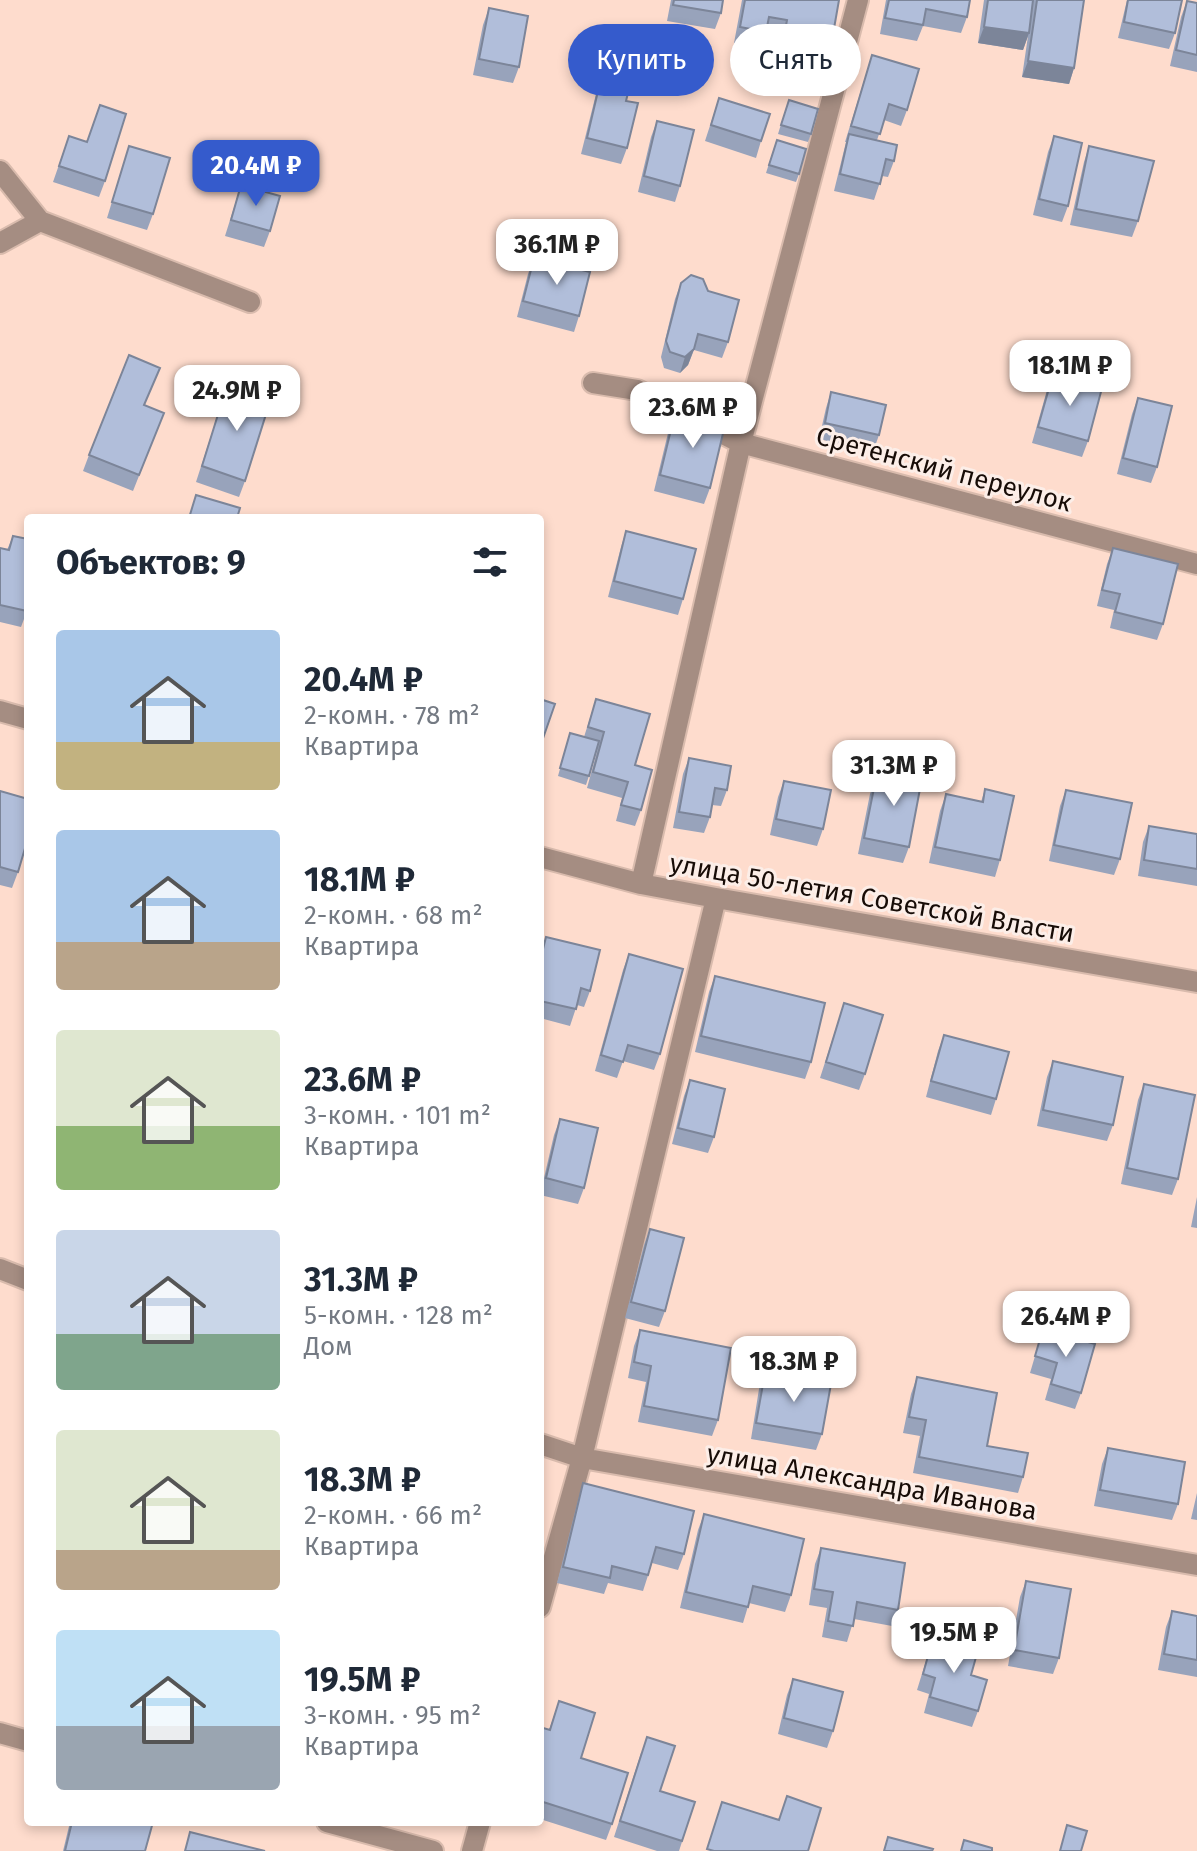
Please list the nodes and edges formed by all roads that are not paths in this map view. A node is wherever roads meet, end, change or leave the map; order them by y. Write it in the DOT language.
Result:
graph roads {
  1 [pos="858,0"];
  2 [pos="0,171"];
  3 [pos="40,221"];
  4 [pos="0,243"];
  5 [pos="250,302"];
  6 [pos="593,383"];
  7 [pos="741,443"];
  8 [pos="1197,564"];
  9 [pos="0,711"];
  10 [pos="24,718"];
  11 [pos="544,858"];
  12 [pos="641,884"];
  13 [pos="716,898"];
  14 [pos="1197,982"];
  15 [pos="0,1269"];
  16 [pos="24,1278"];
  17 [pos="544,1445"];
  18 [pos="582,1458"];
  19 [pos="1197,1565"];
  20 [pos="544,1593"];
  21 [pos="0,1733"];
  22 [pos="24,1740"];
  23 [pos="342,1826"];
  24 [pos="479,1826"];
  25 [pos="433,1851"];
  26 [pos="472,1851"];
  1 -- 7 [label="street"];
  2 -- 3 [label="street"];
  3 -- 4 [label="street"];
  3 -- 5 [label="street"];
  6 -- 7 [label="street, Сретенский переулок"];
  7 -- 8 [label="street, Сретенский переулок"];
  7 -- 12 [label="street"];
  9 -- 10 [label="street"];
  11 -- 12 [label="street, улица 50-летия Советской Власти"];
  12 -- 13 [label="street, улица 50-летия Советской Власти"];
  13 -- 14 [label="street, улица 50-летия Советской Власти"];
  13 -- 18 [label="street"];
  15 -- 16 [label="street"];
  17 -- 18 [label="street, улица Александра Иванова"];
  18 -- 19 [label="street, улица Александра Иванова"];
  18 -- 20 [label="street"];
  21 -- 22 [label="street"];
  23 -- 25 [label="street"];
  24 -- 26 [label="street"];
}
